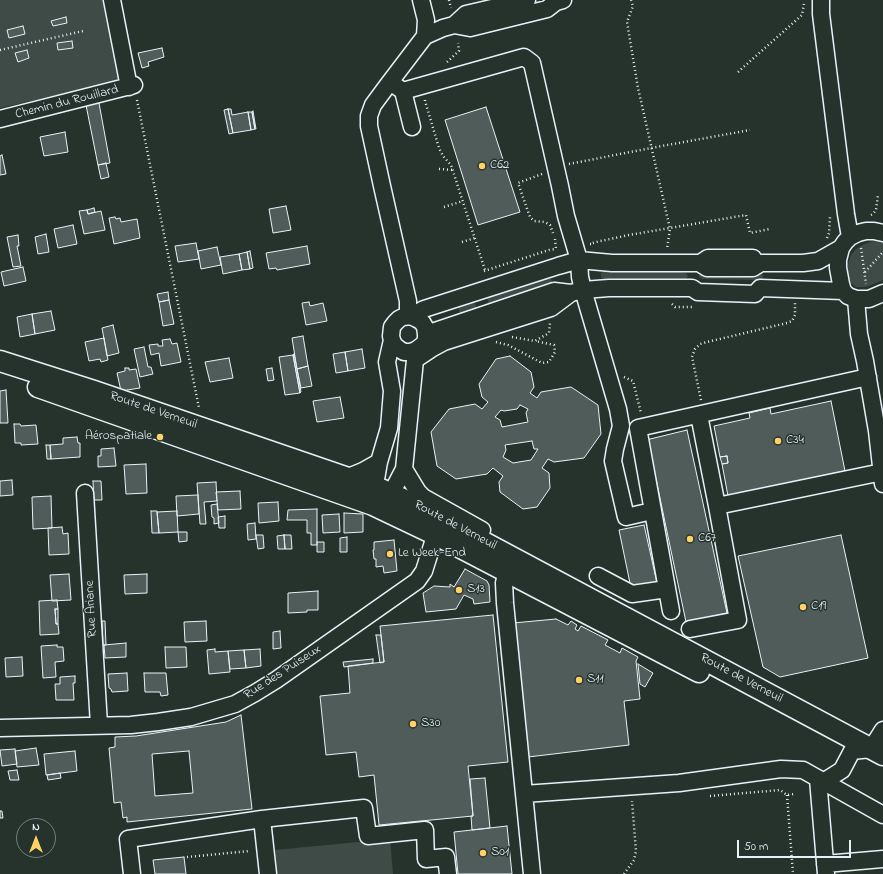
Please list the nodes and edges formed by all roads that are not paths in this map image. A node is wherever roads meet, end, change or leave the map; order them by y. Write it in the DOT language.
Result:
graph roads {
  1 [pos="112,0"];
  2 [pos="421,0"];
  3 [pos="527,0"];
  4 [pos="821,0"];
  5 [pos="557,1"];
  6 [pos="454,25"];
  7 [pos="425,36"];
  8 [pos="396,87"];
  9 [pos="0,119"];
  10 [pos="412,127"];
  11 [pos="883,233"];
  12 [pos="851,244"];
  13 [pos="579,260"];
  14 [pos="577,292"];
  15 [pos="883,293"];
  16 [pos="850,295"];
  17 [pos="414,314"];
  18 [pos="426,334"];
  19 [pos="392,340"];
  20 [pos="415,355"];
  21 [pos="0,361"];
  22 [pos="0,374"];
  23 [pos="868,377"];
  24 [pos="700,409"];
  25 [pos="379,462"];
  26 [pos="404,469"];
  27 [pos="346,478"];
  28 [pos="882,478"];
  29 [pos="85,493"];
  30 [pos="379,499"];
  31 [pos="717,506"];
  32 [pos="652,511"];
  33 [pos="469,533"];
  34 [pos="436,535"];
  35 [pos="508,561"];
  36 [pos="598,576"];
  37 [pos="667,590"];
  38 [pos="671,611"];
  39 [pos="690,629"];
  40 [pos="99,726"];
  41 [pos="0,728"];
  42 [pos="883,730"];
  43 [pos="852,751"];
  44 [pos="877,752"];
  45 [pos="883,768"];
  46 [pos="821,781"];
  47 [pos="524,794"];
  48 [pos="883,815"];
  49 [pos="262,819"];
  50 [pos="883,860"];
  51 [pos="825,869"];
  52 [pos="132,874"];
  53 [pos="268,874"];
  54 [pos="448,874"];
  55 [pos="532,874"];
  1 -- 9 [label="street, Chemin du Rouillard"];
  2 -- 7 [label="street"];
  3 -- 6 [label="street"];
  4 -- 12 [label="street"];
  5 -- 6 [label="street"];
  6 -- 7 [label="street"];
  7 -- 8 [label="street"];
  8 -- 10 [label="street"];
  8 -- 13 [label="street"];
  8 -- 17 [label="street"];
  11 -- 12 [label="street"];
  12 -- 13 [label="street"];
  12 -- 16 [label="street"];
  13 -- 14 [label="street"];
  13 -- 17 [label="street"];
  14 -- 16 [label="street"];
  14 -- 18 [label="street"];
  14 -- 20 [label="street"];
  14 -- 32 [label="street"];
  15 -- 16 [label="street"];
  16 -- 23 [label="street"];
  17 -- 18 [label="street"];
  17 -- 19 [label="street"];
  18 -- 20 [label="street"];
  19 -- 20 [label="street"];
  19 -- 25 [label="street"];
  20 -- 26 [label="street"];
  21 -- 27 [label="main road, Route de Verneuil"];
  22 -- 30 [label="main road, Route de Verneuil"];
  23 -- 24 [label="street"];
  23 -- 28 [label="street"];
  24 -- 31 [label="street"];
  24 -- 32 [label="street"];
  25 -- 27 [label="street"];
  25 -- 30 [label="street"];
  26 -- 30 [label="street"];
  26 -- 35 [label="street"];
  27 -- 30 [label="main road, Route de Verneuil"];
  28 -- 31 [label="street"];
  29 -- 40 [label="street, Rue Ariane"];
  30 -- 33 [label="main road, Route de Verneuil"];
  30 -- 34 [label="main road, Route de Verneuil"];
  31 -- 39 [label="street"];
  32 -- 37 [label="street"];
  33 -- 34 [label="street"];
  33 -- 35 [label="main road, Route de Verneuil"];
  34 -- 35 [label="main road, Route de Verneuil"];
  34 -- 40 [label="street, Rue des Puiseux"];
  35 -- 43 [label="main road, Route de Verneuil"];
  35 -- 44 [label="main road, Route de Verneuil"];
  35 -- 47 [label="street"];
  36 -- 37 [label="street"];
  37 -- 38 [label="street"];
  40 -- 41 [label="street, Rue des Puiseux"];
  42 -- 44 [label="street"];
  43 -- 44 [label="street"];
  43 -- 45 [label="main road, Route de Verneuil"];
  43 -- 46 [label="street"];
  46 -- 47 [label="street"];
  46 -- 48 [label="street"];
  46 -- 51 [label="street"];
  47 -- 55 [label="street"];
  49 -- 52 [label="street"];
  49 -- 53 [label="street"];
  49 -- 54 [label="street"];
  50 -- 51 [label="street"];
}
